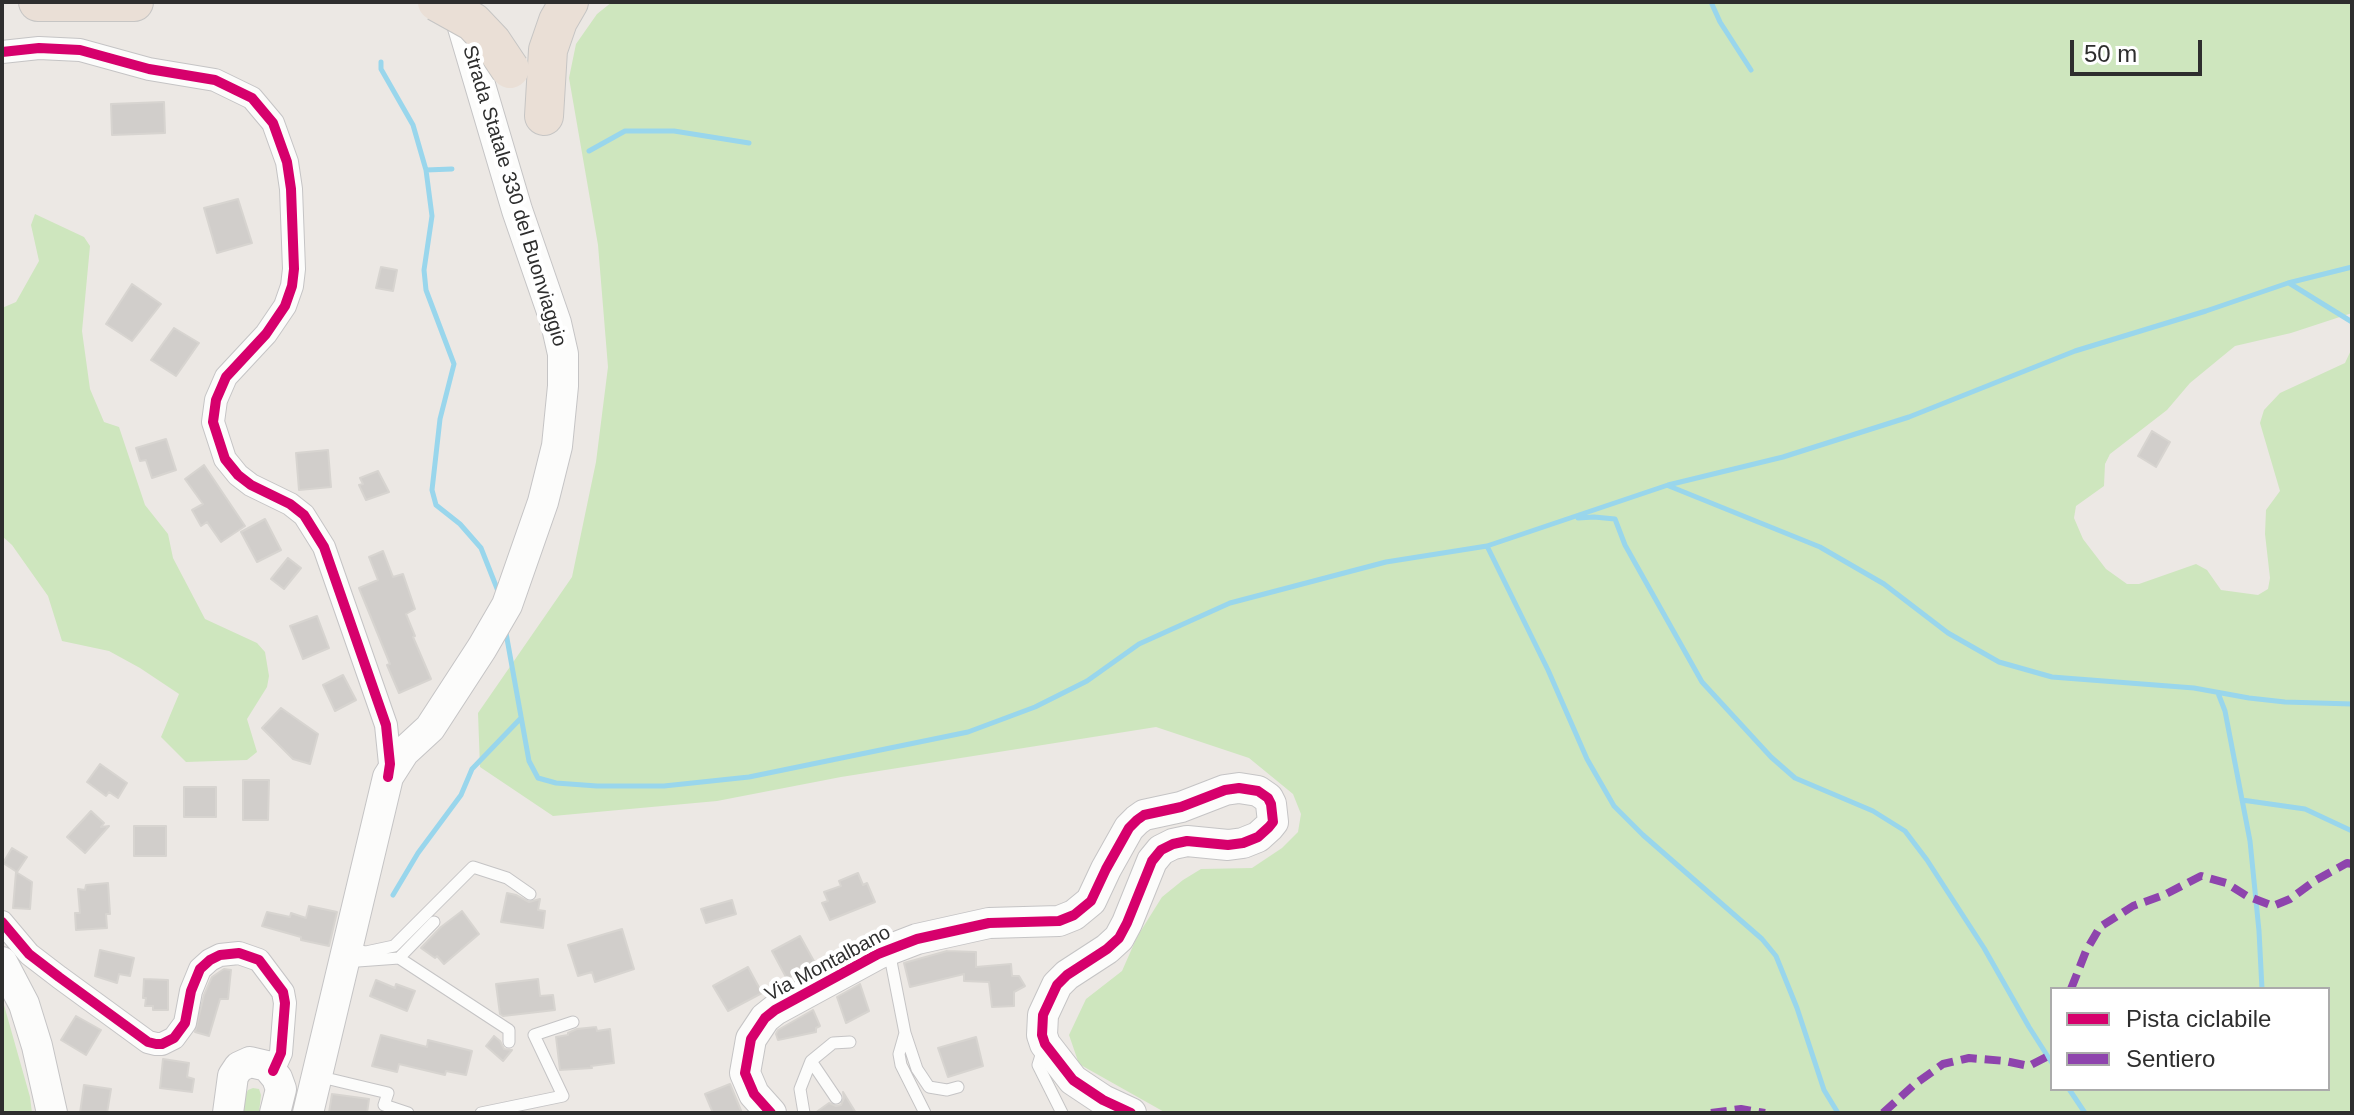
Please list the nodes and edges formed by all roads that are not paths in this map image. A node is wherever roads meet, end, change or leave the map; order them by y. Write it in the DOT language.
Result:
graph roads {
  1 [pos="38,2"];
  2 [pos="134,2"];
  3 [pos="437,2"];
  4 [pos="456,2"];
  5 [pos="547,2"];
  6 [pos="569,2"];
  7 [pos="2,52"];
  8 [pos="544,116"];
  9 [pos="388,777"];
  10 [pos="530,894"];
  11 [pos="2,922"];
  12 [pos="434,922"];
  13 [pos="889,950"];
  14 [pos="346,955"];
  15 [pos="399,958"];
  16 [pos="2,962"];
  17 [pos="573,1022"];
  18 [pos="905,1033"];
  19 [pos="509,1042"];
  20 [pos="850,1042"];
  21 [pos="1045,1044"];
  22 [pos="811,1061"];
  23 [pos="273,1071"];
  24 [pos="317,1076"];
  25 [pos="958,1087"];
  26 [pos="836,1098"];
  27 [pos="52,1113"];
  28 [pos="228,1113"];
  29 [pos="275,1113"];
  30 [pos="308,1113"];
  31 [pos="408,1113"];
  32 [pos="481,1113"];
  33 [pos="771,1113"];
  34 [pos="804,1113"];
  35 [pos="925,1113"];
  36 [pos="1062,1113"];
  37 [pos="1131,1113"];
  1 -- 2 [label="highway"];
  3 -- 8 [label="highway, bridge"];
  4 -- 9 [label="street, Strada Statale 330 del Buonviaggio"];
  5 -- 8 [label="highway"];
  6 -- 8 [label="highway"];
  7 -- 9 [label="street, Strada Statale 330 del Buonviaggio"];
  9 -- 14 [label="street, Strada Statale 330 del Buonviaggio"];
  10 -- 14 [label="lane"];
  11 -- 23 [label="street"];
  12 -- 15 [label="lane"];
  13 -- 18 [label="lane"];
  13 -- 21 [label="street, Via Montalbano"];
  13 -- 33 [label="street, Via Montalbano"];
  14 -- 15 [label="lane"];
  14 -- 24 [label="street, Strada Statale 330 del Buonviaggio"];
  15 -- 19 [label="lane"];
  16 -- 27 [label="street"];
  17 -- 32 [label="lane"];
  18 -- 25 [label="lane"];
  18 -- 35 [label="lane"];
  20 -- 22 [label="lane"];
  21 -- 36 [label="lane"];
  21 -- 37 [label="street"];
  22 -- 26 [label="lane"];
  22 -- 34 [label="lane"];
  23 -- 28 [label="street"];
  23 -- 29 [label="street"];
  24 -- 30 [label="street, Strada Statale 330 del Buonviaggio"];
  24 -- 31 [label="lane"];
}
